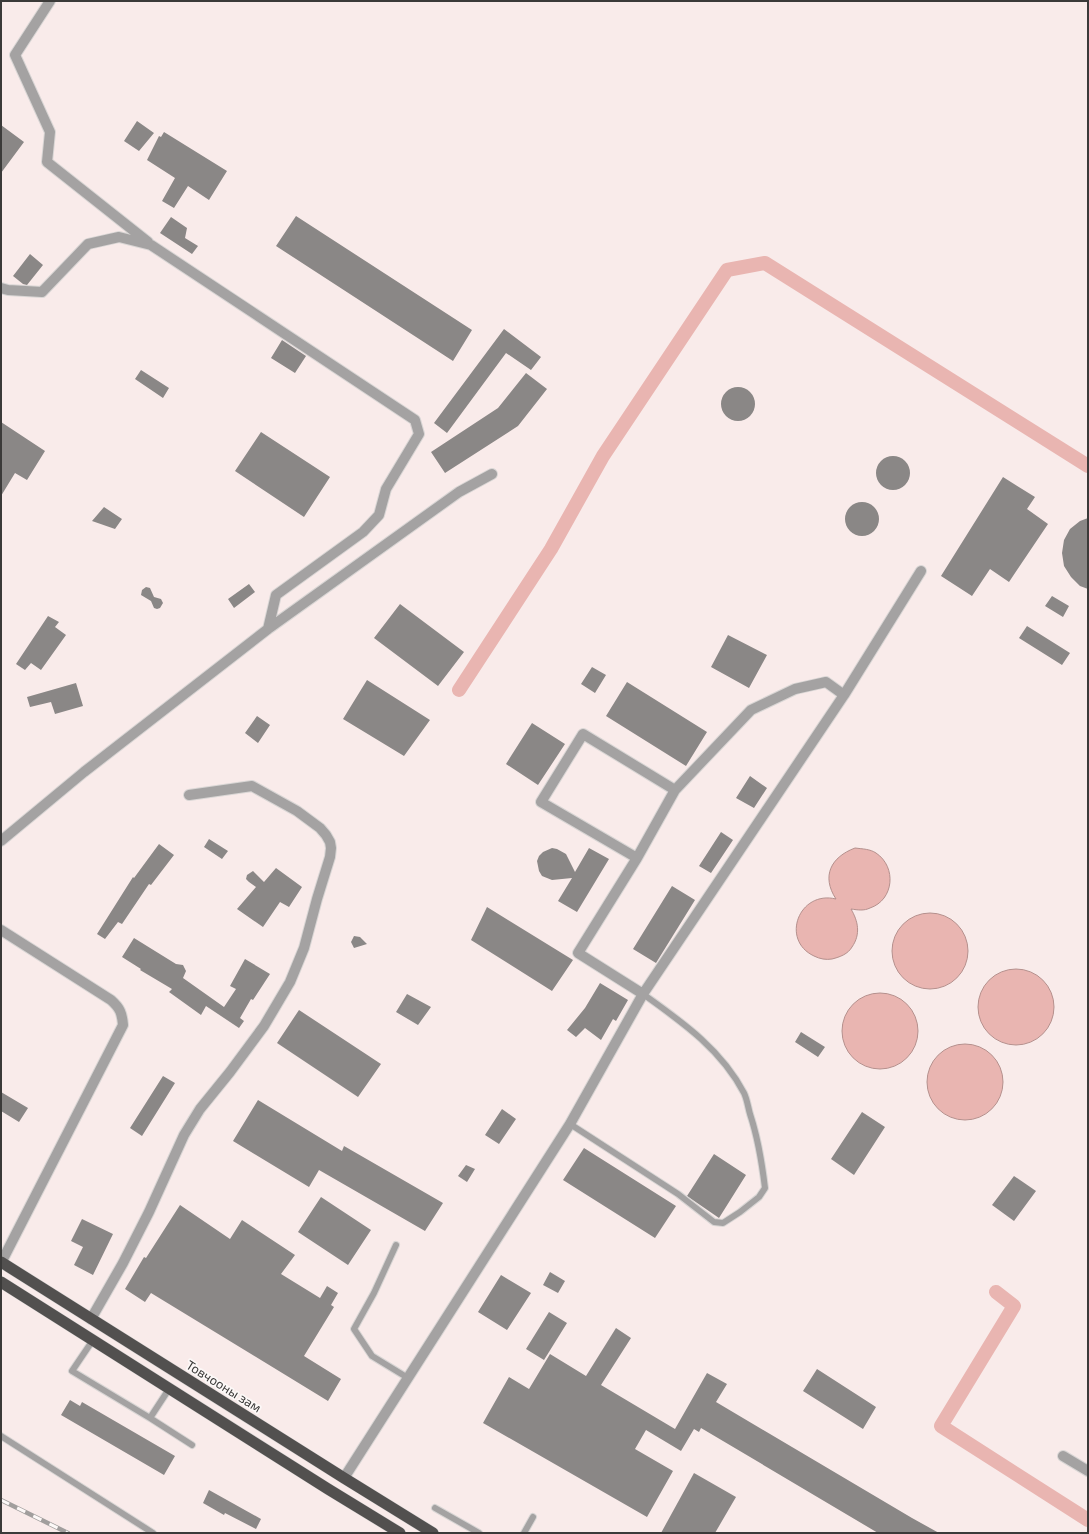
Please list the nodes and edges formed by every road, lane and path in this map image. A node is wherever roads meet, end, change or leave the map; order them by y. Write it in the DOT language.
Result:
graph roads {
  1 [pos="50,1"];
  2 [pos="151,245"];
  3 [pos="1,288"];
  4 [pos="492,474"];
  5 [pos="921,571"];
  6 [pos="268,629"];
  7 [pos="844,695"];
  8 [pos="675,790"];
  9 [pos="189,795"];
  10 [pos="1,841"];
  11 [pos="637,858"];
  12 [pos="1,930"];
  13 [pos="642,994"];
  14 [pos="570,1124"];
  15 [pos="396,1245"];
  16 [pos="1,1263"];
  17 [pos="1,1282"];
  18 [pos="91,1319"];
  19 [pos="93,1340"];
  20 [pos="408,1378"];
  21 [pos="169,1389"];
  22 [pos="150,1418"];
  23 [pos="1,1436"];
  24 [pos="192,1445"];
  25 [pos="1063,1456"];
  26 [pos="1088,1471"];
  27 [pos="344,1478"];
  28 [pos="435,1508"];
  29 [pos="532,1517"];
  30 [pos="153,1533"];
  31 [pos="400,1533"];
  32 [pos="433,1533"];
  33 [pos="479,1533"];
  34 [pos="524,1533"];
  1 -- 2 [label="street"];
  2 -- 3 [label="street"];
  2 -- 6 [label="street"];
  4 -- 6 [label="street"];
  5 -- 7 [label="street"];
  6 -- 10 [label="street"];
  7 -- 8 [label="street"];
  7 -- 13 [label="street"];
  8 -- 11 [label="street"];
  8 -- 11 [label="street"];
  9 -- 18 [label="street"];
  11 -- 13 [label="street"];
  12 -- 16 [label="street"];
  13 -- 14 [label="street"];
  13 -- 14 [label="lane"];
  14 -- 20 [label="street"];
  15 -- 20 [label="lane"];
  16 -- 18 [label="highway, Товчооны зам"];
  17 -- 19 [label="highway"];
  18 -- 27 [label="highway, Товчооны зам"];
  19 -- 21 [label="highway"];
  19 -- 22 [label="lane"];
  20 -- 27 [label="street"];
  21 -- 22 [label="lane"];
  21 -- 31 [label="highway"];
  22 -- 24 [label="lane"];
  23 -- 30 [label="lane"];
  25 -- 26 [label="street"];
  27 -- 32 [label="highway, Товчооны зам"];
  28 -- 33 [label="lane"];
  29 -- 34 [label="lane"];
}
